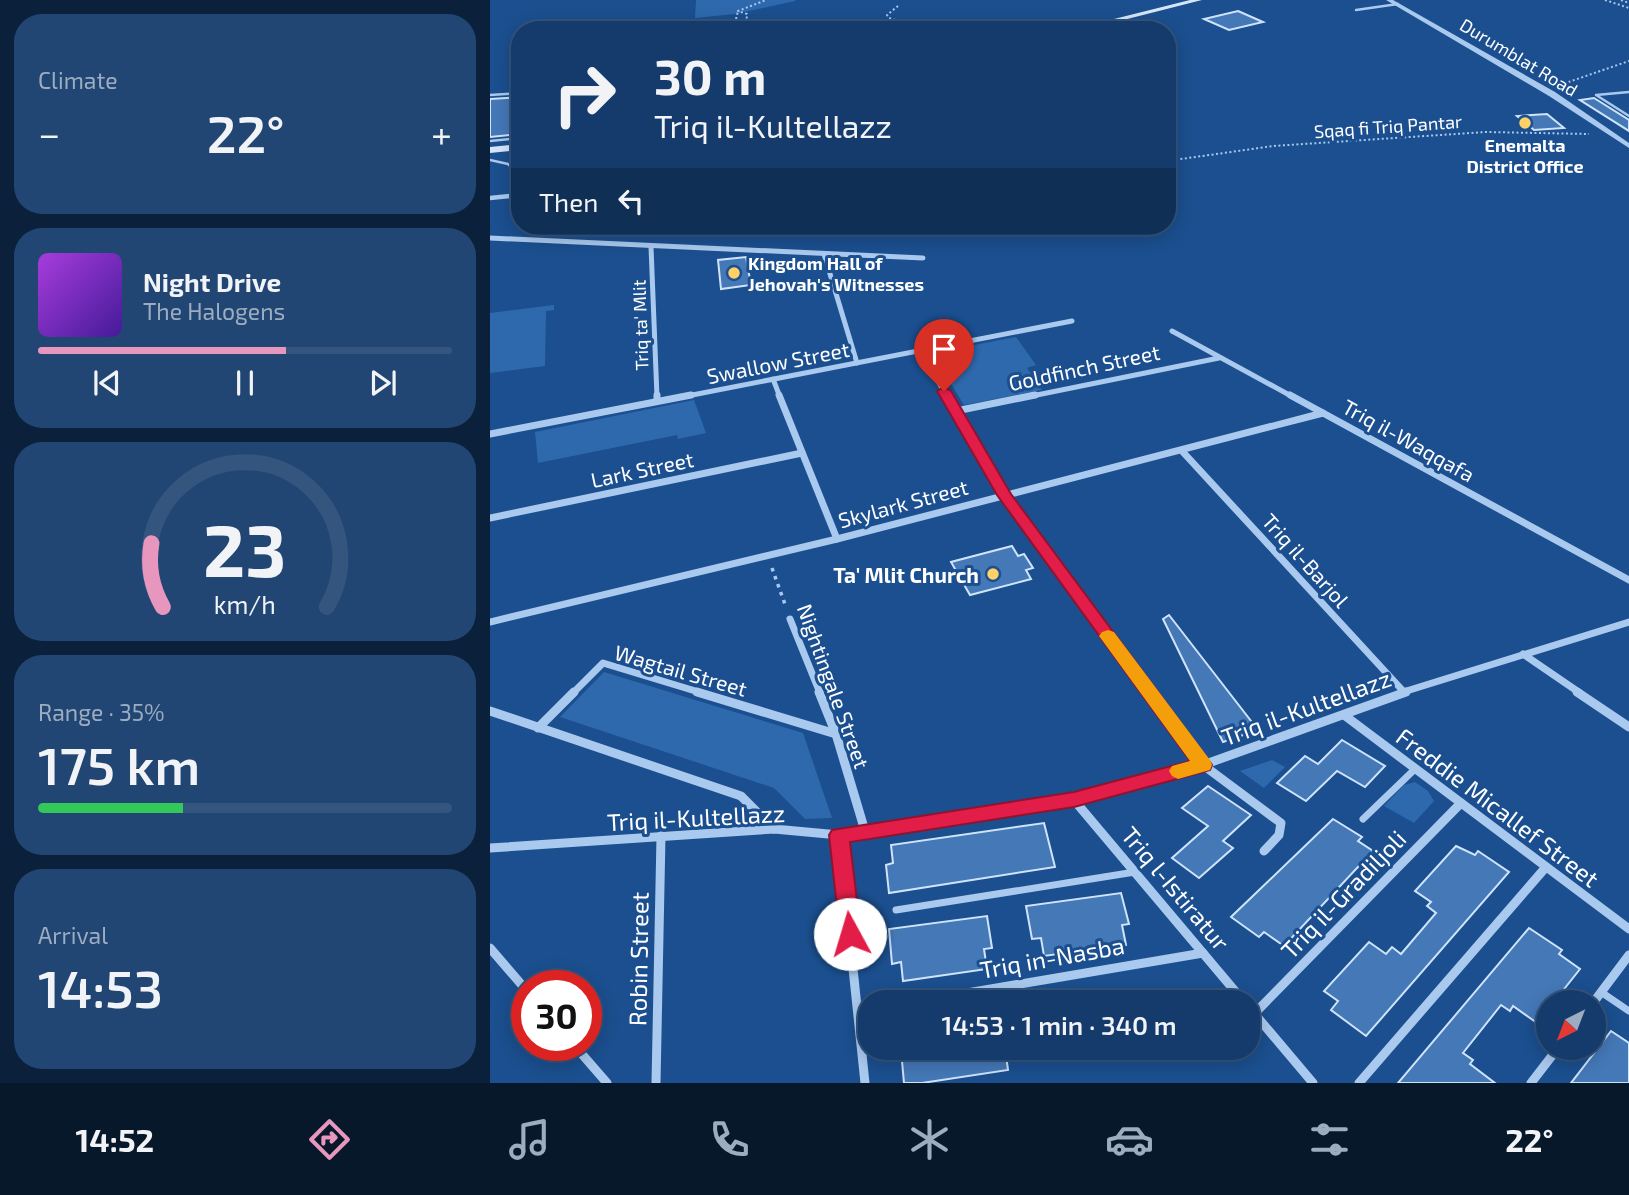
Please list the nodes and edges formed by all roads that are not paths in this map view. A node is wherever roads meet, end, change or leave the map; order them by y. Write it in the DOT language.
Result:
graph roads {
  1 [pos="1199,0"];
  2 [pos="1390,0"];
  3 [pos="1398,4"];
  4 [pos="1356,10"];
  5 [pos="1112,21"];
  6 [pos="1629,92"];
  7 [pos="511,94"];
  8 [pos="490,95"];
  9 [pos="1629,117"];
  10 [pos="511,139"];
  11 [pos="490,141"];
  12 [pos="1629,145"];
  13 [pos="511,148"];
  14 [pos="490,150"];
  15 [pos="490,160"];
  16 [pos="511,163"];
  17 [pos="511,196"];
  18 [pos="490,198"];
  19 [pos="490,237"];
  20 [pos="651,247"];
  21 [pos="824,254"];
  22 [pos="923,258"];
  23 [pos="1072,321"];
  24 [pos="1172,331"];
  25 [pos="921,351"];
  26 [pos="1219,358"];
  27 [pos="857,363"];
  28 [pos="774,379"];
  29 [pos="657,401"];
  30 [pos="956,411"];
  31 [pos="1323,413"];
  32 [pos="490,434"];
  33 [pos="1182,450"];
  34 [pos="802,453"];
  35 [pos="1004,495"];
  36 [pos="490,518"];
  37 [pos="837,539"];
  38 [pos="1629,580"];
  39 [pos="790,619"];
  40 [pos="490,622"];
  41 [pos="1629,622"];
  42 [pos="1523,654"];
  43 [pos="1404,692"];
  44 [pos="490,711"];
  45 [pos="1344,715"];
  46 [pos="1629,727"];
  47 [pos="538,728"];
  48 [pos="836,734"];
  49 [pos="1203,765"];
  50 [pos="1415,769"];
  51 [pos="1074,800"];
  52 [pos="1461,803"];
  53 [pos="1363,819"];
  54 [pos="774,829"];
  55 [pos="865,831"];
  56 [pos="839,835"];
  57 [pos="662,836"];
  58 [pos="490,848"];
  59 [pos="1264,851"];
  60 [pos="1546,867"];
  61 [pos="1135,872"];
  62 [pos="895,910"];
  63 [pos="1629,929"];
  64 [pos="490,948"];
  65 [pos="1203,953"];
  66 [pos="1629,955"];
  67 [pos="511,972"];
  68 [pos="861,990"];
  69 [pos="985,990"];
  70 [pos="1235,990"];
  71 [pos="1603,990"];
  72 [pos="1606,995"];
  73 [pos="1260,996"];
  74 [pos="1629,1011"];
  75 [pos="1260,1020"];
  76 [pos="865,1060"];
  77 [pos="1549,1060"];
  78 [pos="588,1061"];
  79 [pos="607,1083"];
  80 [pos="656,1083"];
  81 [pos="865,1083"];
  82 [pos="1313,1083"];
  83 [pos="1359,1083"];
  84 [pos="1531,1083"];
  1 -- 5 [label="main road"];
  2 -- 3 [label="street, Durumblat Road"];
  3 -- 4 [label="lane"];
  3 -- 12 [label="street, Durumblat Road"];
  6 -- 9 [label="lane"];
  7 -- 8 [label="lane"];
  10 -- 11 [label="lane"];
  13 -- 14 [label="main road"];
  15 -- 16 [label="lane"];
  17 -- 18 [label="lane"];
  19 -- 20 [label="street"];
  20 -- 21 [label="street"];
  20 -- 29 [label="street, Triq ta' Mlit"];
  21 -- 22 [label="street"];
  21 -- 27 [label="street"];
  23 -- 25 [label="street, Swallow Street"];
  24 -- 26 [label="street, Triq il-Waqqafa"];
  25 -- 27 [label="street, Swallow Street"];
  25 -- 30 [label="street"];
  26 -- 30 [label="street, Goldfinch Street"];
  26 -- 31 [label="street, Triq il-Waqqafa"];
  27 -- 28 [label="street, Swallow Street"];
  28 -- 29 [label="street, Swallow Street"];
  28 -- 34 [label="street"];
  29 -- 32 [label="street, Swallow Street"];
  30 -- 35 [label="street"];
  31 -- 33 [label="street, Skylark Street"];
  31 -- 38 [label="street, Triq il-Waqqafa"];
  33 -- 35 [label="street, Skylark Street"];
  33 -- 43 [label="street, Triq il-Barjol"];
  34 -- 36 [label="street, Lark Street"];
  34 -- 37 [label="street"];
  35 -- 37 [label="street, Skylark Street"];
  35 -- 49 [label="street"];
  37 -- 40 [label="street, Skylark Street"];
  39 -- 48 [label="street, Nightingale Street"];
  41 -- 42 [label="street, Triq il-Kultellazz"];
  42 -- 43 [label="street, Triq il-Kultellazz"];
  42 -- 46 [label="street"];
  43 -- 45 [label="street, Triq il-Kultellazz"];
  44 -- 47 [label="street"];
  45 -- 49 [label="street, Triq il-Kultellazz"];
  45 -- 50 [label="street, Freddie Micallef Street"];
  47 -- 48 [label="street, Wagtail Street"];
  47 -- 54 [label="street"];
  48 -- 55 [label="street, Nightingale Street"];
  49 -- 51 [label="street, Triq il-Kultellazz"];
  49 -- 59 [label="street"];
  50 -- 52 [label="street, Freddie Micallef Street"];
  50 -- 53 [label="lane"];
  51 -- 55 [label="street, Triq il-Kultellazz"];
  51 -- 61 [label="street, Triq l-Istiratur"];
  52 -- 60 [label="street, Freddie Micallef Street"];
  52 -- 73 [label="street, Triq il-Gradiljoli"];
  54 -- 56 [label="street, Triq il-Kultellazz"];
  54 -- 57 [label="street, Triq il-Kultellazz"];
  55 -- 56 [label="street, Triq il-Kultellazz"];
  56 -- 68 [label="street"];
  57 -- 58 [label="street, Triq il-Kultellazz"];
  57 -- 80 [label="street, Robin Street"];
  60 -- 63 [label="street, Freddie Micallef Street"];
  60 -- 83 [label="street"];
  61 -- 62 [label="lane"];
  61 -- 65 [label="street, Triq l-Istiratur"];
  64 -- 67 [label="street"];
  65 -- 69 [label="street, Triq in-Nasba"];
  65 -- 70 [label="street, Triq l-Istiratur"];
  66 -- 71 [label="street"];
  72 -- 74 [label="lane"];
  75 -- 82 [label="street, Triq l-Istiratur"];
  76 -- 81 [label="street"];
  77 -- 84 [label="street"];
  78 -- 79 [label="street"];
}
